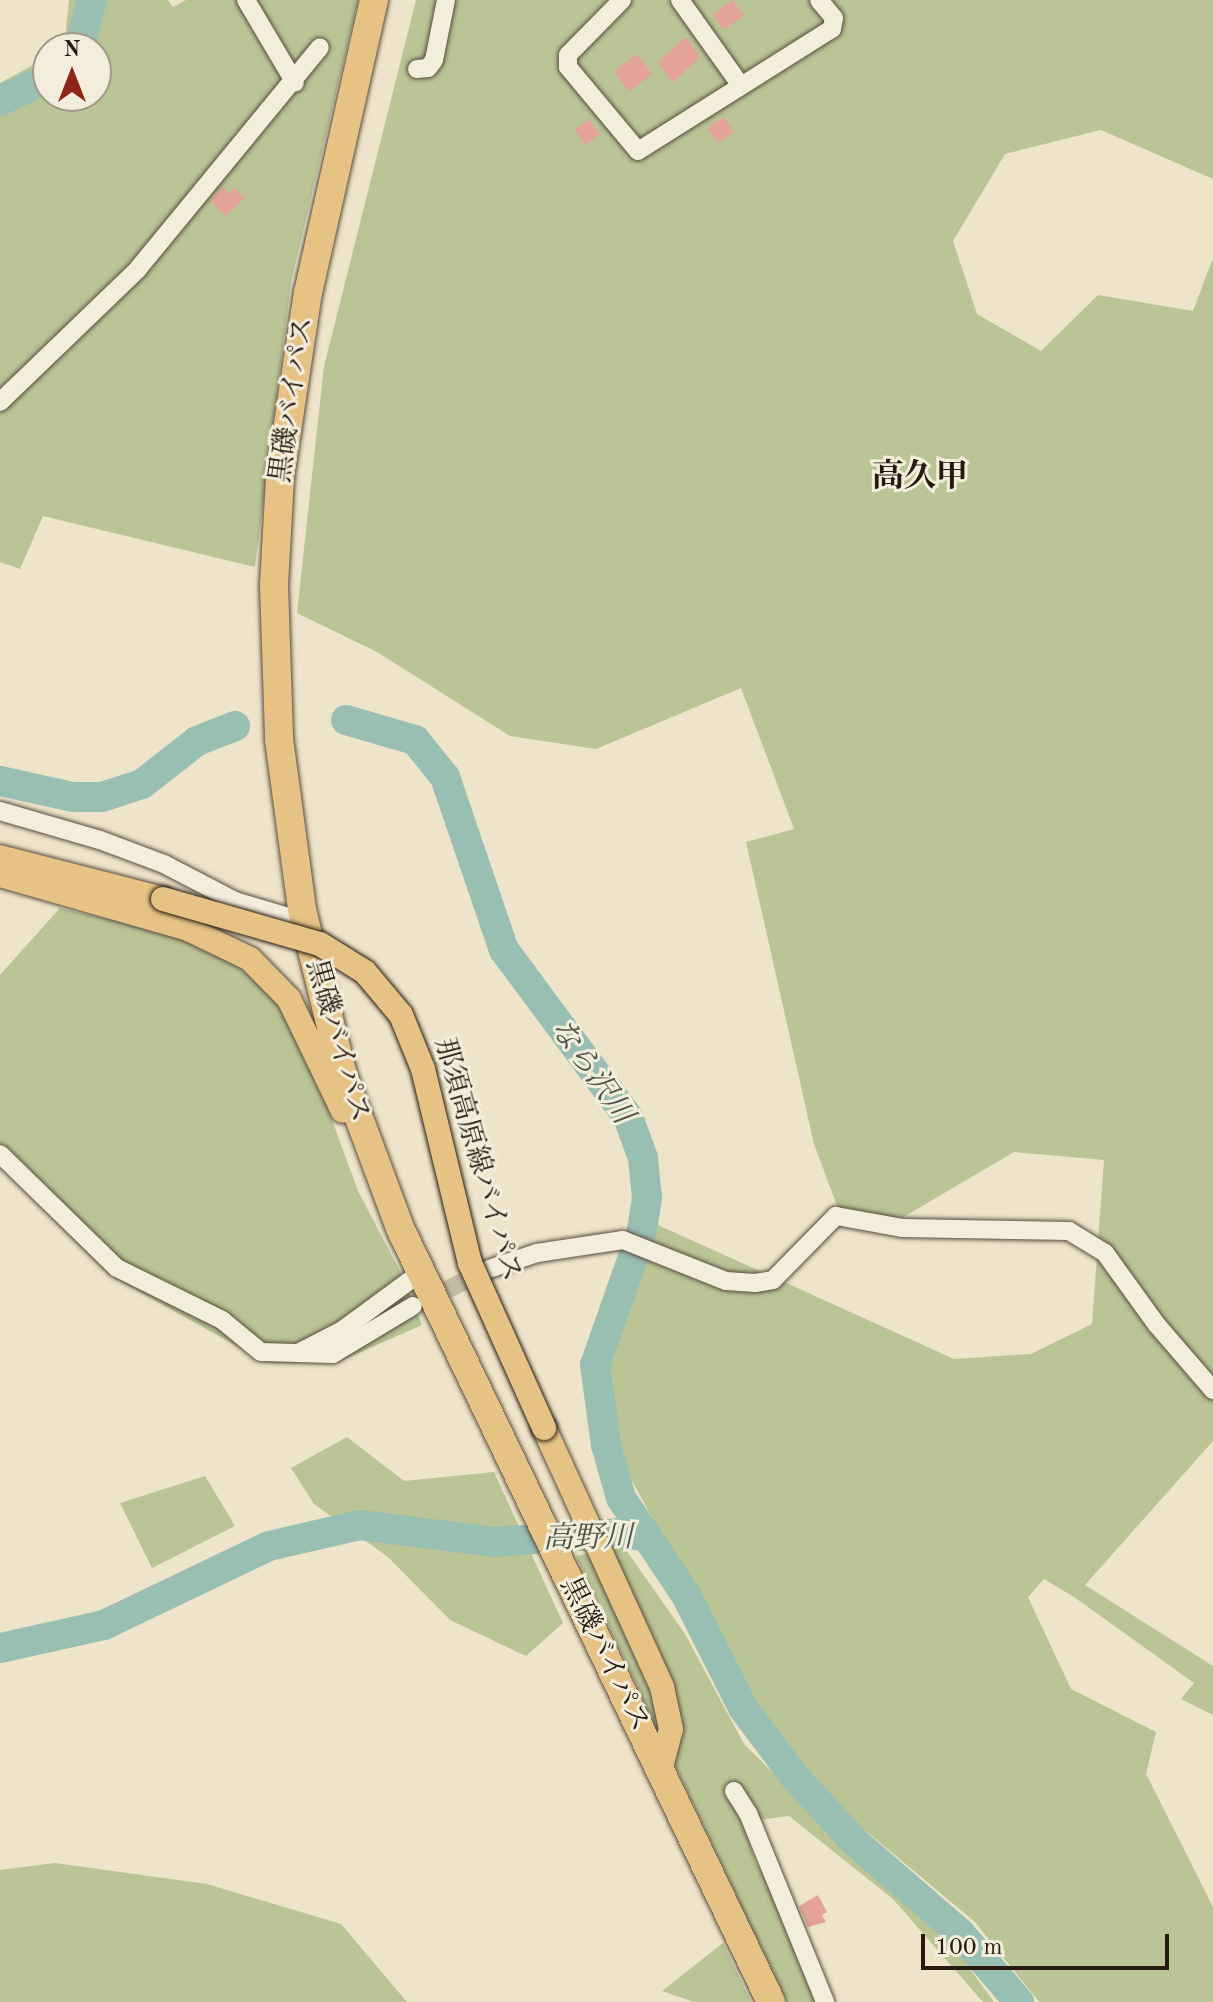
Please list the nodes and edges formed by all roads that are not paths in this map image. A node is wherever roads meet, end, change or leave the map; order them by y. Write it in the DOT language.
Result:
graph roads {
  1 [pos="246,0"];
  2 [pos="374,0"];
  3 [pos="446,0"];
  4 [pos="622,0"];
  5 [pos="680,0"];
  6 [pos="819,0"];
  7 [pos="320,47"];
  8 [pos="417,69"];
  9 [pos="295,83"];
  10 [pos="739,83"];
  11 [pos="0,402"];
  12 [pos="0,811"];
  13 [pos="0,857"];
  14 [pos="0,875"];
  15 [pos="305,922"];
  16 [pos="0,1154"];
  17 [pos="400,1228"];
  18 [pos="489,1269"];
  19 [pos="420,1273"];
  20 [pos="413,1306"];
  21 [pos="291,1355"];
  22 [pos="1213,1390"];
  23 [pos="660,1771"];
  24 [pos="734,1791"];
  25 [pos="771,2002"];
  26 [pos="825,2002"];
  1 -- 9 [label="street"];
  2 -- 15 [label="highway, 黒磯バイパス"];
  3 -- 8 [label="street"];
  4 -- 10 [label="street"];
  5 -- 10 [label="street"];
  6 -- 10 [label="street"];
  7 -- 9 [label="street"];
  9 -- 11 [label="street"];
  12 -- 15 [label="street"];
  13 -- 23 [label="main road, 那須高原線バイパス, bridge"];
  14 -- 17 [label="main road"];
  15 -- 17 [label="highway, 黒磯バイパス"];
  16 -- 21 [label="street"];
  17 -- 19 [label="highway, 黒磯バイパス"];
  18 -- 22 [label="street"];
  19 -- 21 [label="street"];
  19 -- 23 [label="highway, 黒磯バイパス"];
  20 -- 21 [label="street"];
  23 -- 25 [label="highway, 黒磯バイパス"];
  24 -- 26 [label="street"];
}
